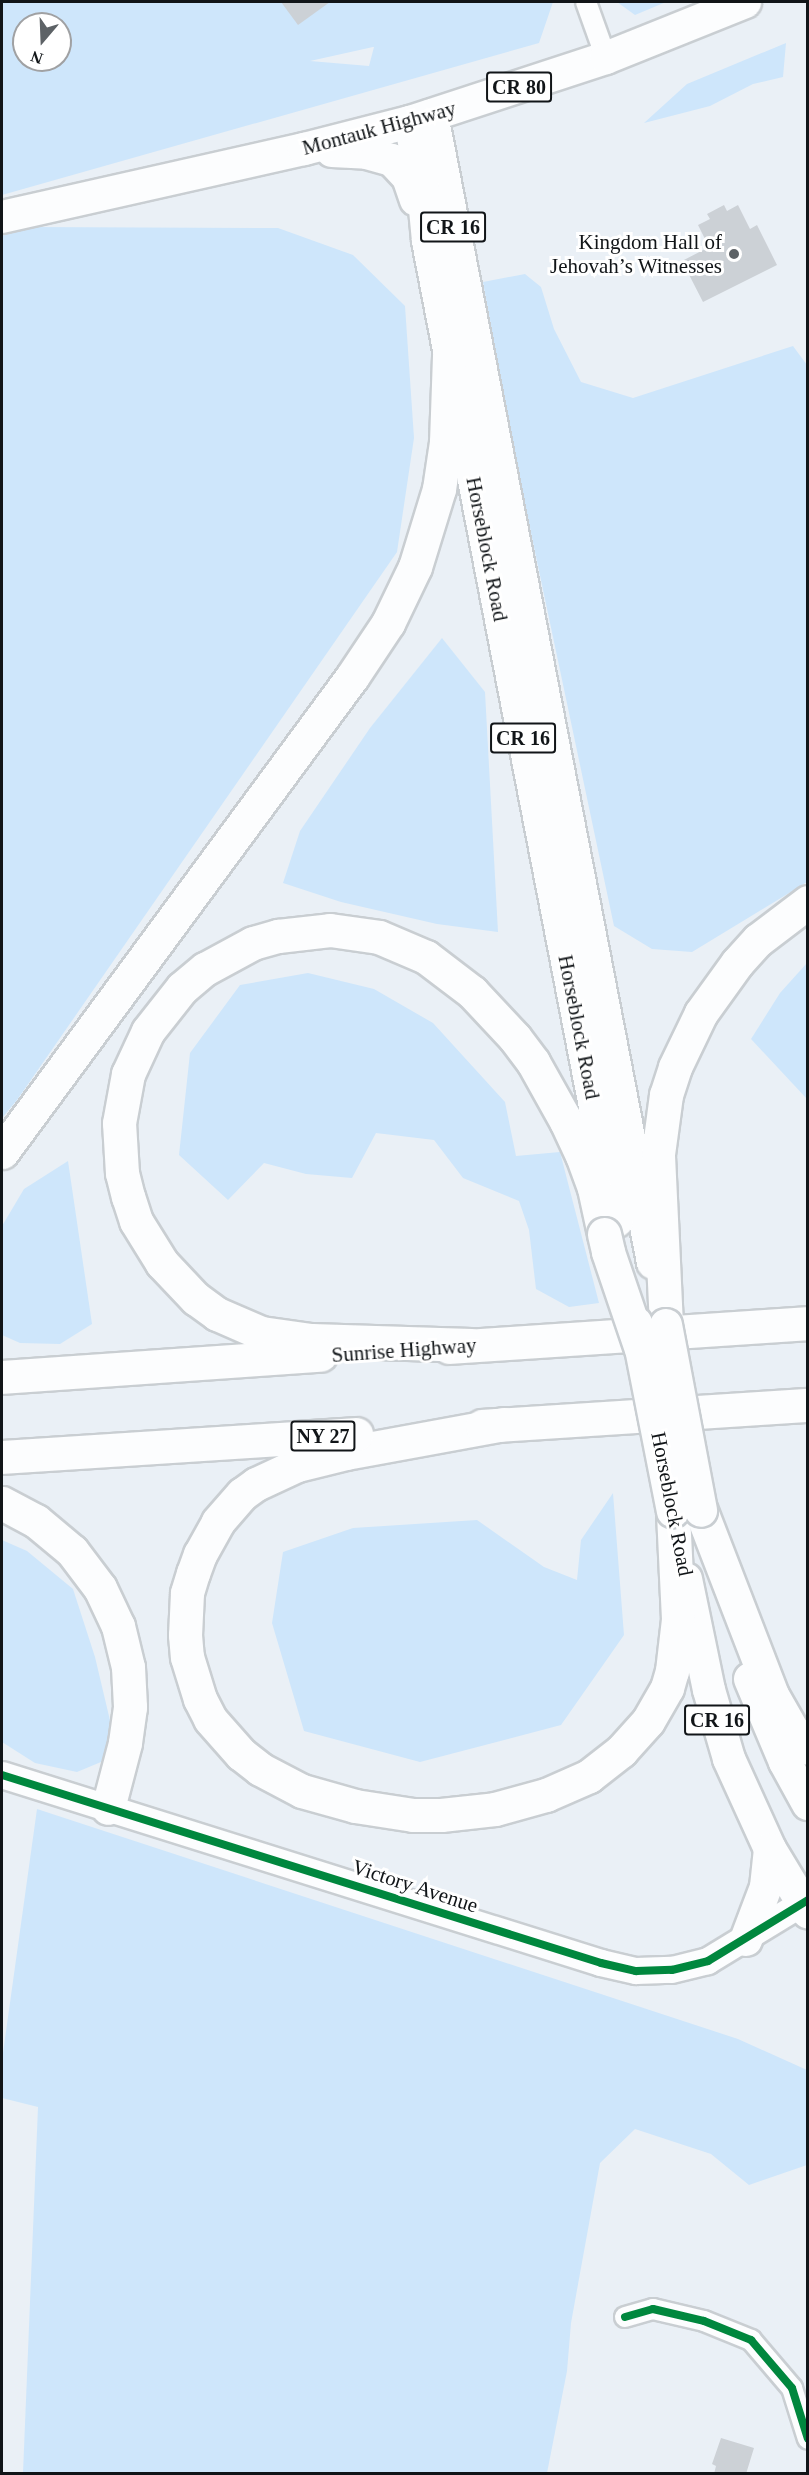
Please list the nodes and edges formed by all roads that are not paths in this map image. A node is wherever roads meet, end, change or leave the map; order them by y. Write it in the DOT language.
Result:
graph roads {
  1 [pos="586,2"];
  2 [pos="745,2"];
  3 [pos="606,58"];
  4 [pos="421,119"];
  5 [pos="304,149"];
  6 [pos="2,217"];
  7 [pos="428,242"];
  8 [pos="449,354"];
  9 [pos="807,902"];
  10 [pos="2,1152"];
  11 [pos="633,1231"];
  12 [pos="807,1323"];
  13 [pos="666,1325"];
  14 [pos="471,1345"];
  15 [pos="641,1349"];
  16 [pos="2,1377"];
  17 [pos="807,1405"];
  18 [pos="504,1424"];
  19 [pos="2,1457"];
  20 [pos="2,1503"];
  21 [pos="687,1511"];
  22 [pos="807,1748"];
  23 [pos="2,1775"];
  24 [pos="807,1804"];
  25 [pos="108,1808"];
  26 [pos="770,1849"];
  27 [pos="806,1905"];
  28 [pos="746,1940"];
  29 [pos="625,2317"];
  30 [pos="807,2439"];
  1 -- 3 [label="street"];
  2 -- 3 [label="main road, Montauk Highway / CR 80"];
  3 -- 4 [label="main road, Montauk Highway / CR 80"];
  4 -- 5 [label="main road, Montauk Highway / CR 80"];
  4 -- 7 [label="main road, Horseblock Road / CR 16"];
  4 -- 11 [label="main road, Horseblock Road / CR 16"];
  5 -- 6 [label="main road, Montauk Highway / CR 80"];
  5 -- 7 [label="main road"];
  7 -- 8 [label="main road, Horseblock Road / CR 16"];
  8 -- 10 [label="highway"];
  8 -- 11 [label="main road, Horseblock Road / CR 16"];
  9 -- 11 [label="highway"];
  11 -- 13 [label="highway"];
  11 -- 14 [label="highway"];
  11 -- 15 [label="highway, bridge"];
  12 -- 14 [label="highway, Sunrise Highway"];
  13 -- 21 [label="main road, Horseblock Road / CR 16, bridge"];
  14 -- 16 [label="highway, Sunrise Highway"];
  15 -- 21 [label="main road, Horseblock Road / CR 16, bridge"];
  17 -- 18 [label="highway, NY 27"];
  18 -- 19 [label="highway, NY 27"];
  18 -- 21 [label="highway"];
  20 -- 25 [label="highway"];
  21 -- 22 [label="highway"];
  21 -- 24 [label="main road, Horseblock Road / CR 16"];
  21 -- 26 [label="main road, Horseblock Road / CR 16"];
  23 -- 25 [label="street, Victory Avenue"];
  25 -- 28 [label="street, Victory Avenue"];
  26 -- 27 [label="main road, Horseblock Road / CR 16"];
  26 -- 28 [label="main road"];
  27 -- 28 [label="street, Victory Avenue"];
  29 -- 30 [label="street"];
}
